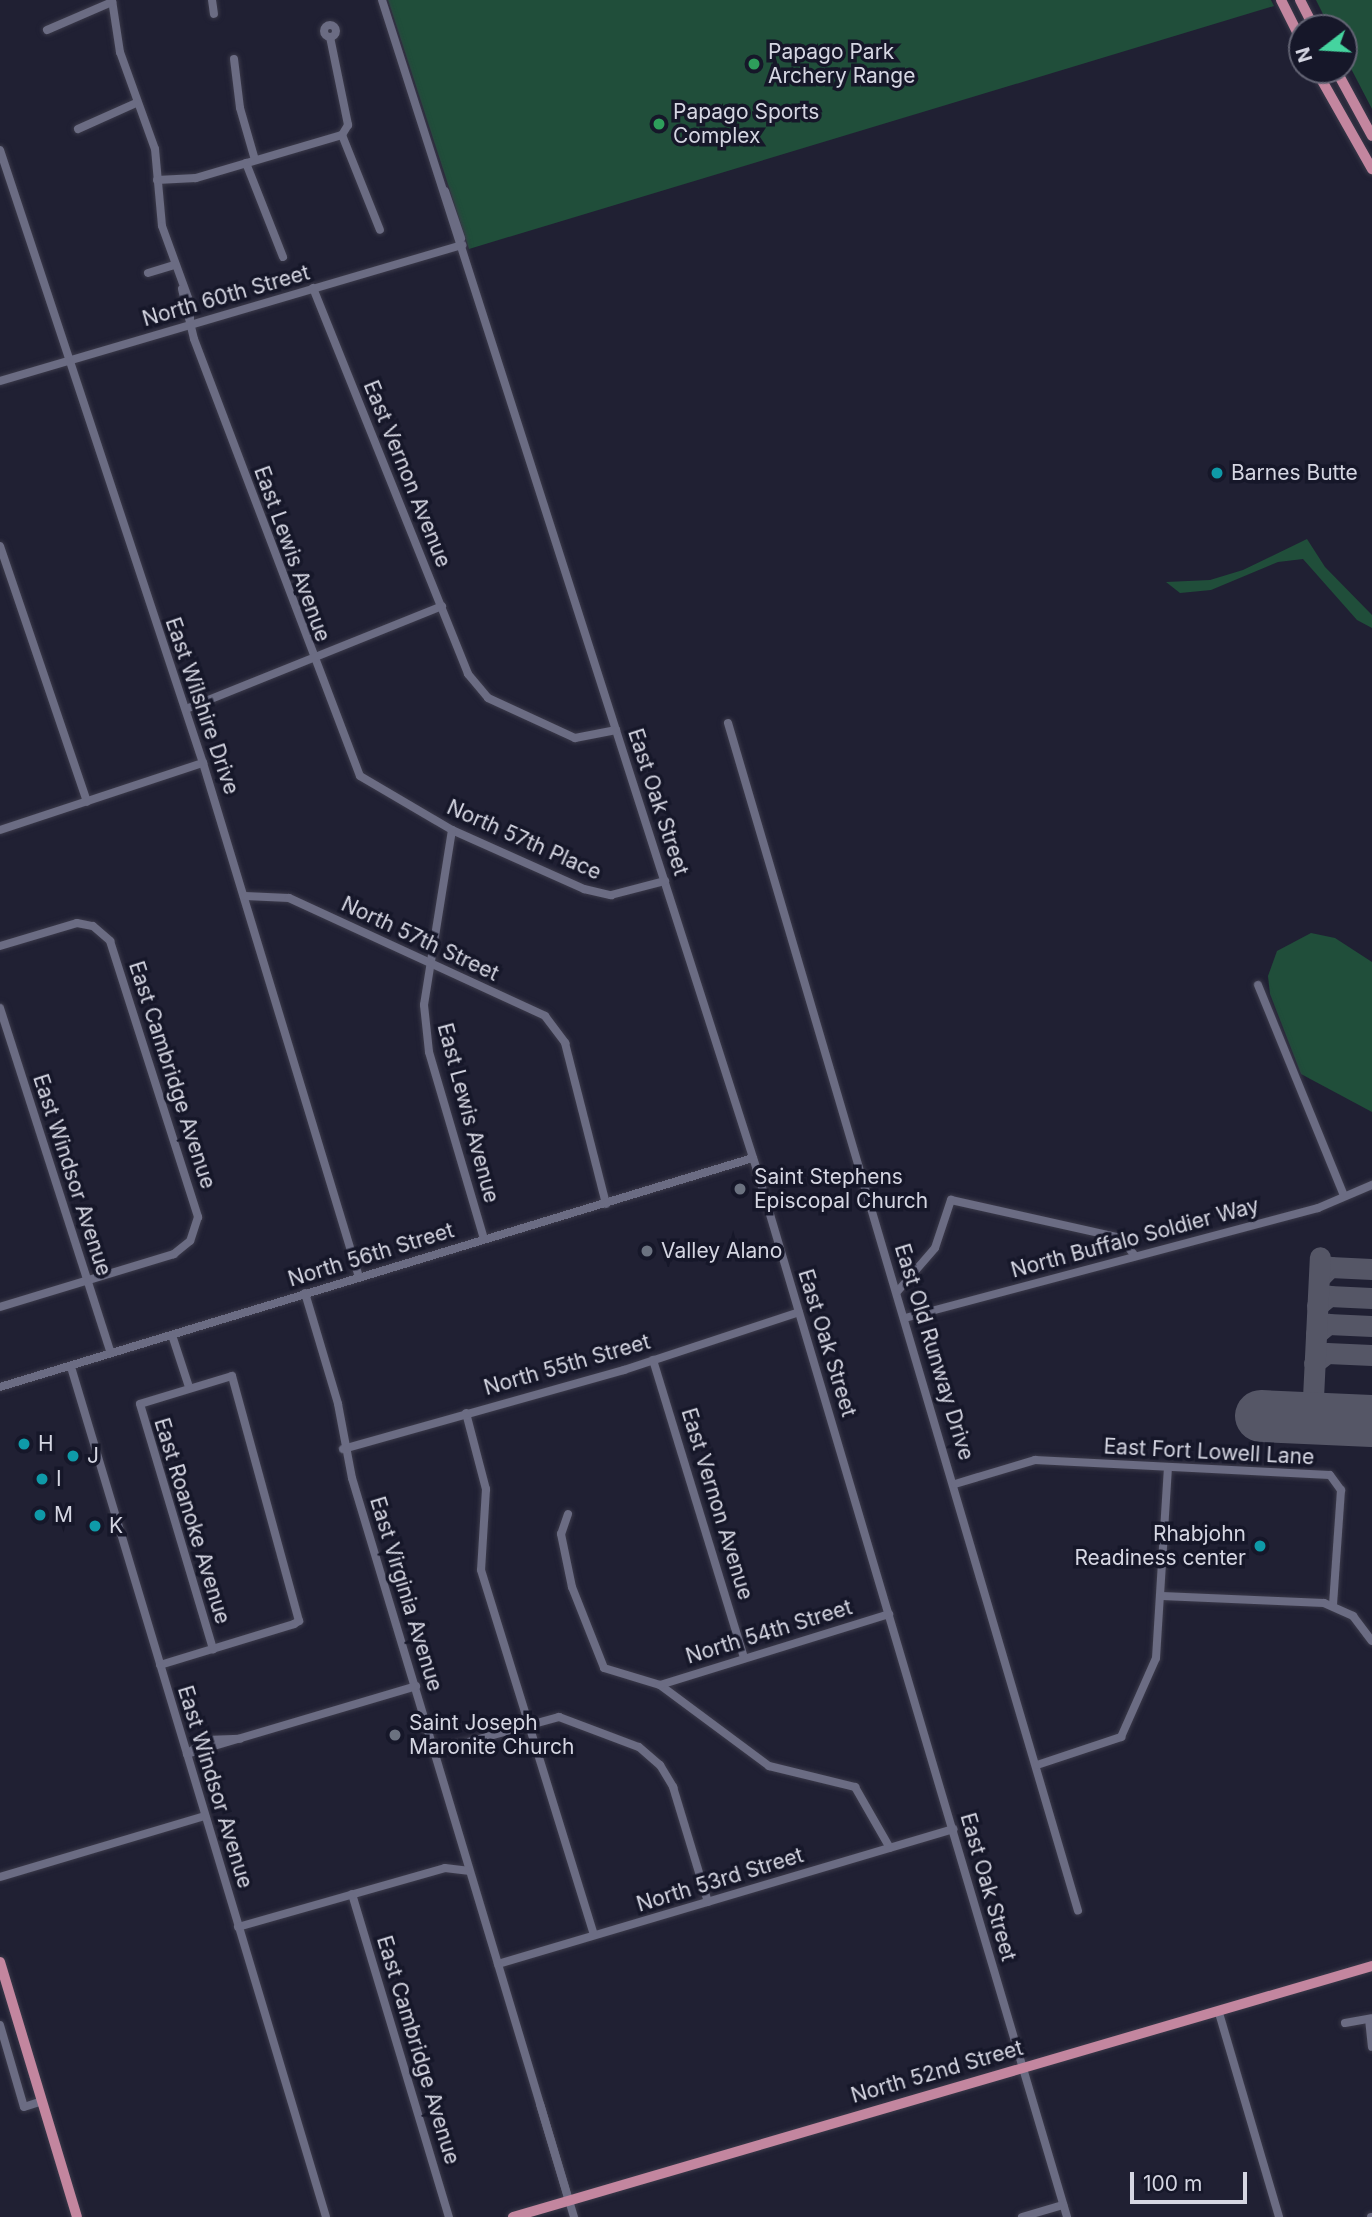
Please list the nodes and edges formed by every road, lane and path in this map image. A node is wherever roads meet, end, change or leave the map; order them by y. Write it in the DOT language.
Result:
graph roads {
  1 [pos="212,0"];
  2 [pos="382,0"];
  3 [pos="112,1"];
  4 [pos="214,14"];
  5 [pos="47,30"];
  6 [pos="330,37"];
  7 [pos="234,59"];
  8 [pos="1324,84"];
  9 [pos="1344,84"];
  10 [pos="136,103"];
  11 [pos="78,129"];
  12 [pos="342,135"];
  13 [pos="1372,136"];
  14 [pos="0,150"];
  15 [pos="251,161"];
  16 [pos="1372,169"];
  17 [pos="157,180"];
  18 [pos="380,230"];
  19 [pos="461,245"];
  20 [pos="283,257"];
  21 [pos="174,265"];
  22 [pos="148,273"];
  23 [pos="313,288"];
  24 [pos="190,324"];
  25 [pos="67,361"];
  26 [pos="0,381"];
  27 [pos="0,546"];
  28 [pos="442,606"];
  29 [pos="312,658"];
  30 [pos="186,709"];
  31 [pos="728,723"];
  32 [pos="616,730"];
  33 [pos="203,763"];
  34 [pos="374,787"];
  35 [pos="87,802"];
  36 [pos="0,830"];
  37 [pos="452,830"];
  38 [pos="665,881"];
  39 [pos="245,896"];
  40 [pos="0,946"];
  41 [pos="430,964"];
  42 [pos="1258,985"];
  43 [pos="0,1008"];
  44 [pos="753,1158"];
  45 [pos="1372,1185"];
  46 [pos="1344,1196"];
  47 [pos="606,1203"];
  48 [pos="484,1239"];
  49 [pos="1135,1256"];
  50 [pos="359,1278"];
  51 [pos="87,1280"];
  52 [pos="897,1292"];
  53 [pos="305,1293"];
  54 [pos="0,1307"];
  55 [pos="799,1312"];
  56 [pos="905,1318"];
  57 [pos="172,1335"];
  58 [pos="111,1353"];
  59 [pos="653,1360"];
  60 [pos="71,1367"];
  61 [pos="0,1387"];
  62 [pos="189,1387"];
  63 [pos="466,1413"];
  64 [pos="343,1449"];
  65 [pos="1168,1467"];
  66 [pos="955,1484"];
  67 [pos="568,1514"];
  68 [pos="1162,1596"];
  69 [pos="1333,1605"];
  70 [pos="889,1614"];
  71 [pos="1372,1641"];
  72 [pos="213,1649"];
  73 [pos="744,1658"];
  74 [pos="160,1665"];
  75 [pos="660,1685"];
  76 [pos="416,1686"];
  77 [pos="529,1722"];
  78 [pos="435,1751"];
  79 [pos="187,1754"];
  80 [pos="1037,1765"];
  81 [pos="205,1816"];
  82 [pos="953,1829"];
  83 [pos="890,1848"];
  84 [pos="468,1871"];
  85 [pos="0,1877"];
  86 [pos="352,1894"];
  87 [pos="708,1902"];
  88 [pos="1078,1911"];
  89 [pos="239,1927"];
  90 [pos="594,1935"];
  91 [pos="0,1962"];
  92 [pos="498,1964"];
  93 [pos="1371,1969"];
  94 [pos="1219,2013"];
  95 [pos="1371,2018"];
  96 [pos="1345,2023"];
  97 [pos="0,2025"];
  98 [pos="1372,2047"];
  99 [pos="1023,2067"];
  100 [pos="42,2101"];
  101 [pos="569,2201"];
  102 [pos="1063,2205"];
  103 [pos="77,2217"];
  104 [pos="326,2217"];
  105 [pos="449,2217"];
  106 [pos="513,2217"];
  107 [pos="574,2217"];
  108 [pos="1022,2217"];
  109 [pos="1067,2217"];
  110 [pos="1279,2217"];
  1 -- 4 [label="street"];
  2 -- 19 [label="street, East Oak Street"];
  3 -- 5 [label="street"];
  3 -- 10 [label="street, East Lewis Avenue"];
  6 -- 12 [label="street"];
  7 -- 15 [label="street"];
  8 -- 16 [label="main road"];
  9 -- 13 [label="main road"];
  10 -- 11 [label="street"];
  10 -- 17 [label="street, East Lewis Avenue"];
  12 -- 15 [label="street"];
  12 -- 18 [label="street"];
  14 -- 25 [label="street, East Wilshire Drive"];
  15 -- 17 [label="street"];
  15 -- 20 [label="street"];
  17 -- 21 [label="street, East Lewis Avenue"];
  19 -- 23 [label="street, North 60th Street"];
  19 -- 32 [label="street, East Oak Street"];
  21 -- 22 [label="street"];
  21 -- 24 [label="street, East Lewis Avenue"];
  23 -- 24 [label="street, North 60th Street"];
  23 -- 28 [label="street, East Vernon Avenue"];
  24 -- 25 [label="street, North 60th Street"];
  24 -- 29 [label="street, East Lewis Avenue"];
  25 -- 26 [label="street, North 60th Street"];
  25 -- 30 [label="street, East Wilshire Drive"];
  27 -- 35 [label="street"];
  28 -- 29 [label="street"];
  28 -- 32 [label="street, East Vernon Avenue"];
  29 -- 30 [label="street"];
  29 -- 34 [label="street, East Lewis Avenue"];
  30 -- 33 [label="street, East Wilshire Drive"];
  31 -- 52 [label="street, East Old Runway Drive"];
  32 -- 38 [label="street, East Oak Street"];
  33 -- 35 [label="street"];
  33 -- 39 [label="street, East Wilshire Drive"];
  34 -- 37 [label="street, North 57th Place"];
  35 -- 36 [label="street"];
  37 -- 38 [label="street, North 57th Place"];
  37 -- 41 [label="street, East Lewis Avenue"];
  38 -- 44 [label="street, East Oak Street"];
  39 -- 41 [label="street, North 57th Street"];
  39 -- 50 [label="street, East Wilshire Drive"];
  40 -- 51 [label="street, East Cambridge Avenue"];
  41 -- 47 [label="street, North 57th Street"];
  41 -- 48 [label="street, East Lewis Avenue"];
  42 -- 46 [label="street"];
  43 -- 51 [label="street, East Windsor Avenue"];
  44 -- 47 [label="street, North 56th Street"];
  44 -- 55 [label="street, East Oak Street"];
  45 -- 46 [label="street, North Buffalo Soldier Way"];
  46 -- 49 [label="street, North Buffalo Soldier Way"];
  47 -- 48 [label="street, North 56th Street"];
  48 -- 50 [label="street, North 56th Street"];
  49 -- 52 [label="street"];
  49 -- 56 [label="street, North Buffalo Soldier Way"];
  50 -- 53 [label="street, North 56th Street"];
  51 -- 54 [label="street"];
  51 -- 58 [label="street, East Windsor Avenue"];
  52 -- 56 [label="street, East Old Runway Drive"];
  53 -- 57 [label="street, North 56th Street"];
  53 -- 64 [label="street, East Virginia Avenue"];
  55 -- 59 [label="street, North 55th Street"];
  55 -- 70 [label="street, East Oak Street"];
  56 -- 66 [label="street, East Old Runway Drive"];
  57 -- 58 [label="street, North 56th Street"];
  57 -- 62 [label="street"];
  58 -- 60 [label="street, North 56th Street"];
  59 -- 63 [label="street, North 55th Street"];
  59 -- 73 [label="street, East Vernon Avenue"];
  60 -- 61 [label="street, North 56th Street"];
  60 -- 74 [label="street, East Windsor Avenue"];
  62 -- 72 [label="street, East Roanoke Avenue"];
  62 -- 72 [label="street"];
  63 -- 64 [label="street, North 55th Street"];
  63 -- 77 [label="street"];
  64 -- 76 [label="street, East Virginia Avenue"];
  65 -- 66 [label="street, East Fort Lowell Lane"];
  65 -- 68 [label="street"];
  65 -- 69 [label="street, East Fort Lowell Lane"];
  66 -- 80 [label="street, East Old Runway Drive"];
  67 -- 75 [label="street"];
  68 -- 69 [label="street"];
  68 -- 80 [label="street"];
  69 -- 71 [label="street"];
  70 -- 73 [label="street, North 54th Street"];
  70 -- 82 [label="street, East Oak Street"];
  72 -- 74 [label="street"];
  73 -- 75 [label="street, North 54th Street"];
  74 -- 79 [label="street, East Windsor Avenue"];
  75 -- 83 [label="street"];
  76 -- 78 [label="street, East Virginia Avenue"];
  76 -- 79 [label="street"];
  77 -- 78 [label="street"];
  77 -- 87 [label="street"];
  77 -- 90 [label="street"];
  78 -- 84 [label="street, East Virginia Avenue"];
  79 -- 81 [label="street, East Windsor Avenue"];
  80 -- 88 [label="street, East Old Runway Drive"];
  81 -- 85 [label="street"];
  81 -- 89 [label="street, East Windsor Avenue"];
  82 -- 83 [label="street, North 53rd Street"];
  82 -- 99 [label="street, East Oak Street"];
  83 -- 87 [label="street, North 53rd Street"];
  84 -- 86 [label="street"];
  84 -- 92 [label="street, East Virginia Avenue"];
  86 -- 89 [label="street"];
  86 -- 105 [label="street, East Cambridge Avenue"];
  87 -- 90 [label="street, North 53rd Street"];
  89 -- 104 [label="street, East Windsor Avenue"];
  90 -- 92 [label="street, North 53rd Street"];
  91 -- 100 [label="main road"];
  92 -- 101 [label="street, East Virginia Avenue"];
  93 -- 94 [label="main road, North 52nd Street"];
  94 -- 99 [label="main road, North 52nd Street"];
  94 -- 110 [label="street"];
  95 -- 96 [label="street"];
  95 -- 98 [label="street"];
  97 -- 100 [label="street"];
  99 -- 101 [label="main road, North 52nd Street"];
  99 -- 102 [label="street, East Oak Street"];
  100 -- 103 [label="main road"];
  101 -- 106 [label="main road, North 52nd Street"];
  101 -- 107 [label="street, East Virginia Avenue"];
  102 -- 108 [label="street"];
  102 -- 109 [label="street, East Oak Street"];
}
